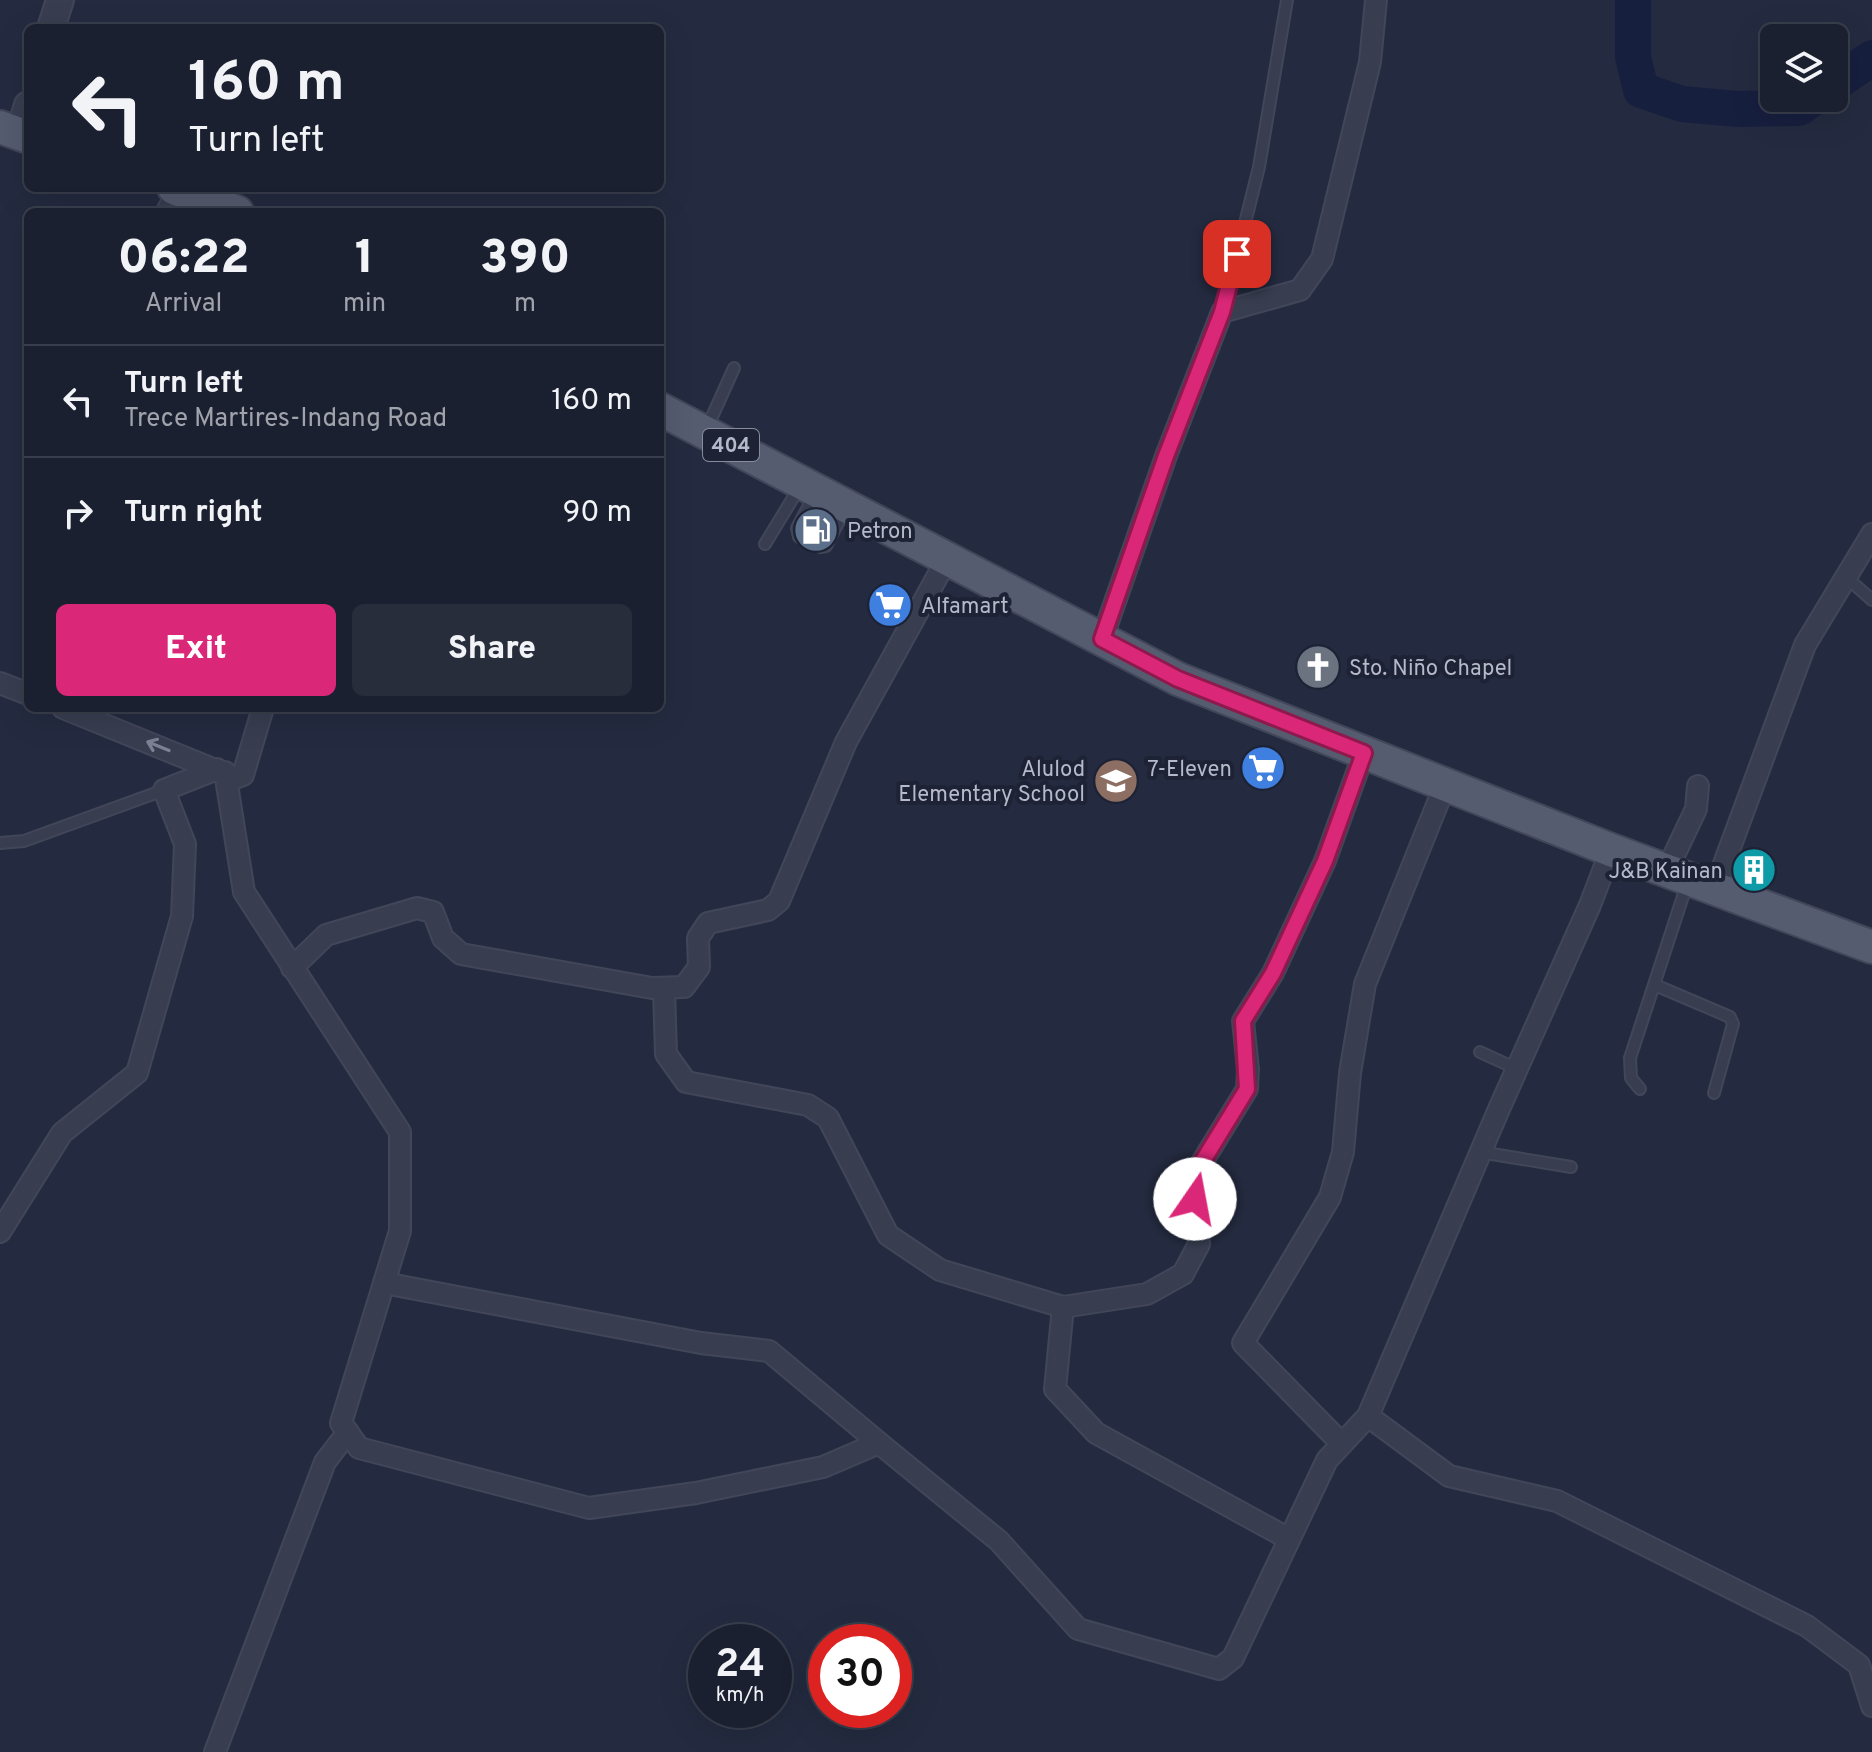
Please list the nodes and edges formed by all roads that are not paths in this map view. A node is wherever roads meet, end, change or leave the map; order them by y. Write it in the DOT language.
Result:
graph roads {
  1 [pos="60,0"];
  2 [pos="1287,0"];
  3 [pos="1376,0"];
  4 [pos="52,24"];
  5 [pos="184,192"];
  6 [pos="226,208"];
  7 [pos="1222,312"];
  8 [pos="734,368"];
  9 [pos="664,411"];
  10 [pos="705,432"];
  11 [pos="809,486"];
  12 [pos="847,506"];
  13 [pos="1872,534"];
  14 [pos="765,544"];
  15 [pos="947,559"];
  16 [pos="1846,577"];
  17 [pos="1872,600"];
  18 [pos="1102,639"];
  19 [pos="0,683"];
  20 [pos="24,692"];
  21 [pos="73,712"];
  22 [pos="262,712"];
  23 [pos="1364,753"];
  24 [pos="221,771"];
  25 [pos="1445,785"];
  26 [pos="1698,786"];
  27 [pos="164,790"];
  28 [pos="0,843"];
  29 [pos="1611,850"];
  30 [pos="1690,879"];
  31 [pos="1872,947"];
  32 [pos="292,968"];
  33 [pos="1655,985"];
  34 [pos="664,988"];
  35 [pos="1480,1052"];
  36 [pos="1517,1069"];
  37 [pos="1640,1089"];
  38 [pos="1714,1093"];
  39 [pos="1480,1152"];
  40 [pos="1571,1167"];
  41 [pos="0,1232"];
  42 [pos="384,1283"];
  43 [pos="1063,1307"];
  44 [pos="1368,1416"];
  45 [pos="348,1432"];
  46 [pos="879,1443"];
  47 [pos="1342,1444"];
  48 [pos="1289,1539"];
  49 [pos="1872,1706"];
  50 [pos="215,1752"];
  1 -- 4 [label="street"];
  2 -- 7 [label="lane"];
  3 -- 7 [label="street"];
  5 -- 6 [label="main road"];
  7 -- 18 [label="street"];
  8 -- 10 [label="lane"];
  9 -- 10 [label="main road, 404"];
  10 -- 11 [label="main road, 404"];
  11 -- 12 [label="main road, 404"];
  11 -- 12 [label="lane"];
  11 -- 14 [label="lane"];
  12 -- 15 [label="main road, 404"];
  13 -- 16 [label="street"];
  15 -- 18 [label="main road, 404"];
  15 -- 34 [label="street"];
  16 -- 17 [label="lane"];
  16 -- 30 [label="street"];
  18 -- 23 [label="main road, 404"];
  19 -- 20 [label="street"];
  24 -- 21 [label="street, one-way"];
  22 -- 24 [label="street"];
  23 -- 25 [label="main road, 404"];
  23 -- 43 [label="street"];
  24 -- 27 [label="street"];
  24 -- 32 [label="street"];
  25 -- 29 [label="main road, 404"];
  25 -- 47 [label="street"];
  26 -- 30 [label="street"];
  27 -- 28 [label="lane"];
  27 -- 41 [label="street"];
  29 -- 30 [label="main road, 404"];
  29 -- 36 [label="street"];
  30 -- 31 [label="main road, 404"];
  30 -- 33 [label="lane"];
  32 -- 34 [label="street"];
  32 -- 42 [label="street"];
  33 -- 37 [label="lane"];
  33 -- 38 [label="lane"];
  34 -- 43 [label="street"];
  35 -- 36 [label="lane"];
  36 -- 39 [label="street"];
  39 -- 40 [label="lane"];
  39 -- 44 [label="street"];
  42 -- 45 [label="street"];
  42 -- 46 [label="street"];
  43 -- 48 [label="street"];
  44 -- 47 [label="street"];
  44 -- 49 [label="street"];
  45 -- 46 [label="street"];
  45 -- 50 [label="street"];
  46 -- 48 [label="street"];
  47 -- 48 [label="street"];
}
